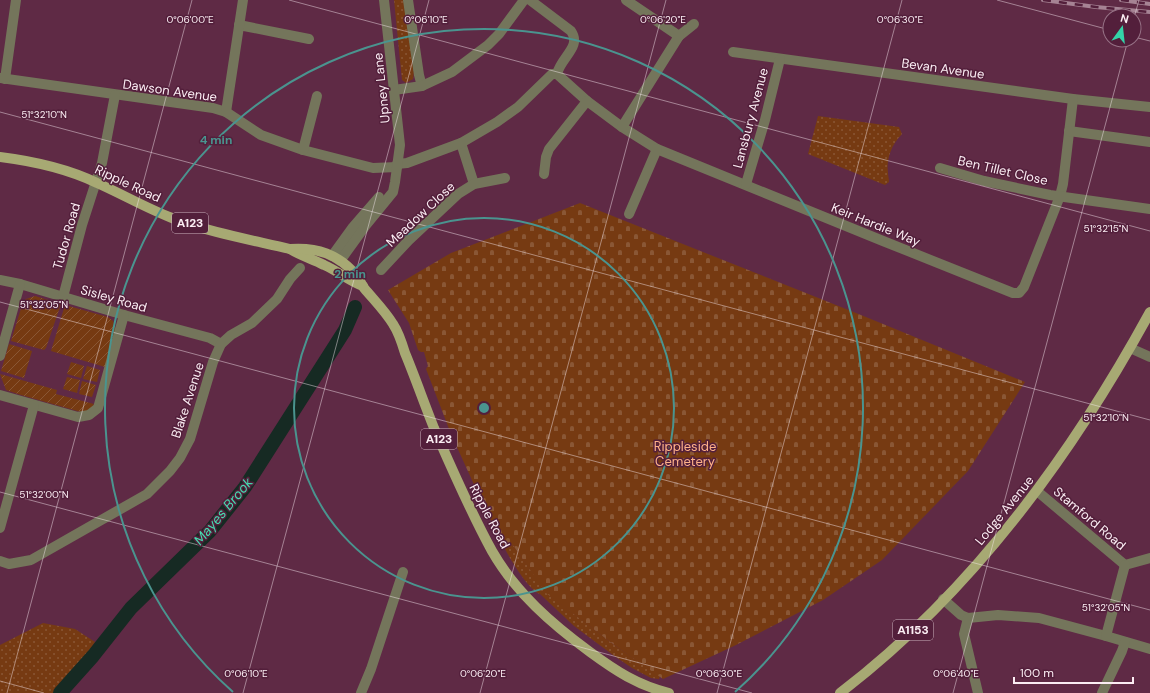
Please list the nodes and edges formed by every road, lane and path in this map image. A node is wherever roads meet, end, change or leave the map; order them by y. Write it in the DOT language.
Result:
graph roads {
  1 [pos="16,0"];
  2 [pos="243,0"];
  3 [pos="384,0"];
  4 [pos="408,0"];
  5 [pos="524,0"];
  6 [pos="530,0"];
  7 [pos="626,0"];
  8 [pos="694,24"];
  9 [pos="239,25"];
  10 [pos="679,36"];
  11 [pos="309,39"];
  12 [pos="733,52"];
  13 [pos="780,59"];
  14 [pos="557,74"];
  15 [pos="2,78"];
  16 [pos="422,86"];
  17 [pos="394,90"];
  18 [pos="115,94"];
  19 [pos="317,96"];
  20 [pos="1073,99"];
  21 [pos="587,101"];
  22 [pos="1150,107"];
  23 [pos="226,112"];
  24 [pos="622,127"];
  25 [pos="1069,131"];
  26 [pos="1150,142"];
  27 [pos="461,143"];
  28 [pos="657,149"];
  29 [pos="303,150"];
  30 [pos="0,156"];
  31 [pos="397,168"];
  32 [pos="940,168"];
  33 [pos="544,174"];
  34 [pos="505,178"];
  35 [pos="96,182"];
  36 [pos="474,184"];
  37 [pos="746,184"];
  38 [pos="1060,196"];
  39 [pos="1150,209"];
  40 [pos="630,214"];
  41 [pos="333,261"];
  42 [pos="300,268"];
  43 [pos="381,270"];
  44 [pos="0,280"];
  45 [pos="20,284"];
  46 [pos="363,286"];
  47 [pos="63,297"];
  48 [pos="1150,312"];
  49 [pos="124,315"];
  50 [pos="221,344"];
  51 [pos="1130,348"];
  52 [pos="0,356"];
  53 [pos="1150,357"];
  54 [pos="0,395"];
  55 [pos="34,405"];
  56 [pos="1037,491"];
  57 [pos="0,528"];
  58 [pos="1150,558"];
  59 [pos="0,560"];
  60 [pos="1125,565"];
  61 [pos="403,572"];
  62 [pos="943,599"];
  63 [pos="968,618"];
  64 [pos="1106,636"];
  65 [pos="1125,642"];
  66 [pos="1150,649"];
  67 [pos="361,693"];
  68 [pos="669,693"];
  69 [pos="840,693"];
  70 [pos="978,693"];
  71 [pos="1102,693"];
  1 -- 15 [label="street"];
  2 -- 9 [label="street"];
  3 -- 17 [label="street, Upney Lane"];
  4 -- 16 [label="street"];
  5 -- 16 [label="street"];
  6 -- 14 [label="street"];
  7 -- 10 [label="street"];
  8 -- 10 [label="street"];
  9 -- 11 [label="street"];
  9 -- 23 [label="street"];
  10 -- 24 [label="street"];
  12 -- 13 [label="street, Bevan Avenue"];
  13 -- 20 [label="street, Bevan Avenue"];
  13 -- 37 [label="street, Lansbury Avenue"];
  14 -- 21 [label="street, Keir Hardie Way"];
  14 -- 27 [label="street, Dawson Avenue"];
  15 -- 18 [label="street, Dawson Avenue"];
  16 -- 17 [label="street"];
  17 -- 31 [label="street, Upney Lane"];
  18 -- 23 [label="street, Dawson Avenue"];
  18 -- 35 [label="street, Tudor Road"];
  19 -- 29 [label="street"];
  20 -- 22 [label="street, Bevan Avenue"];
  20 -- 25 [label="street"];
  21 -- 24 [label="street, Keir Hardie Way"];
  21 -- 33 [label="street"];
  23 -- 29 [label="street, Dawson Avenue"];
  24 -- 28 [label="street, Keir Hardie Way"];
  25 -- 26 [label="street"];
  25 -- 38 [label="street"];
  27 -- 31 [label="street, Dawson Avenue"];
  27 -- 36 [label="street"];
  28 -- 37 [label="street, Keir Hardie Way"];
  28 -- 40 [label="street"];
  29 -- 31 [label="street, Dawson Avenue"];
  30 -- 35 [label="main road, Ripple Road / A123"];
  31 -- 41 [label="street, Upney Lane"];
  32 -- 38 [label="street, Ben Tillet Close"];
  34 -- 36 [label="street, Meadow Close"];
  35 -- 41 [label="main road, Ripple Road / A123"];
  35 -- 47 [label="street, Tudor Road"];
  36 -- 43 [label="street, Meadow Close"];
  37 -- 38 [label="street, Keir Hardie Way"];
  38 -- 39 [label="street"];
  41 -- 46 [label="main road, Ripple Road / A123"];
  41 -- 46 [label="main road, Ripple Road / A123"];
  42 -- 50 [label="street, Blake Avenue"];
  44 -- 45 [label="street, Sisley Road"];
  45 -- 47 [label="street, Sisley Road"];
  45 -- 52 [label="street"];
  46 -- 68 [label="main road, Ripple Road / A123"];
  47 -- 49 [label="street, Sisley Road"];
  48 -- 51 [label="main road, Lodge Avenue / A1153"];
  49 -- 50 [label="street, Sisley Road"];
  49 -- 55 [label="street"];
  50 -- 59 [label="street, Blake Avenue"];
  51 -- 53 [label="street"];
  51 -- 56 [label="main road, Lodge Avenue / A1153"];
  54 -- 55 [label="street"];
  55 -- 57 [label="street"];
  56 -- 60 [label="street, Stamford Road"];
  56 -- 62 [label="main road, Lodge Avenue / A1153"];
  58 -- 60 [label="street, Stamford Road"];
  60 -- 64 [label="street"];
  61 -- 67 [label="street"];
  62 -- 63 [label="street"];
  62 -- 69 [label="main road, Lodge Avenue / A1153"];
  63 -- 64 [label="street"];
  63 -- 70 [label="street"];
  64 -- 65 [label="street"];
  65 -- 66 [label="street"];
  65 -- 71 [label="street"];
}
